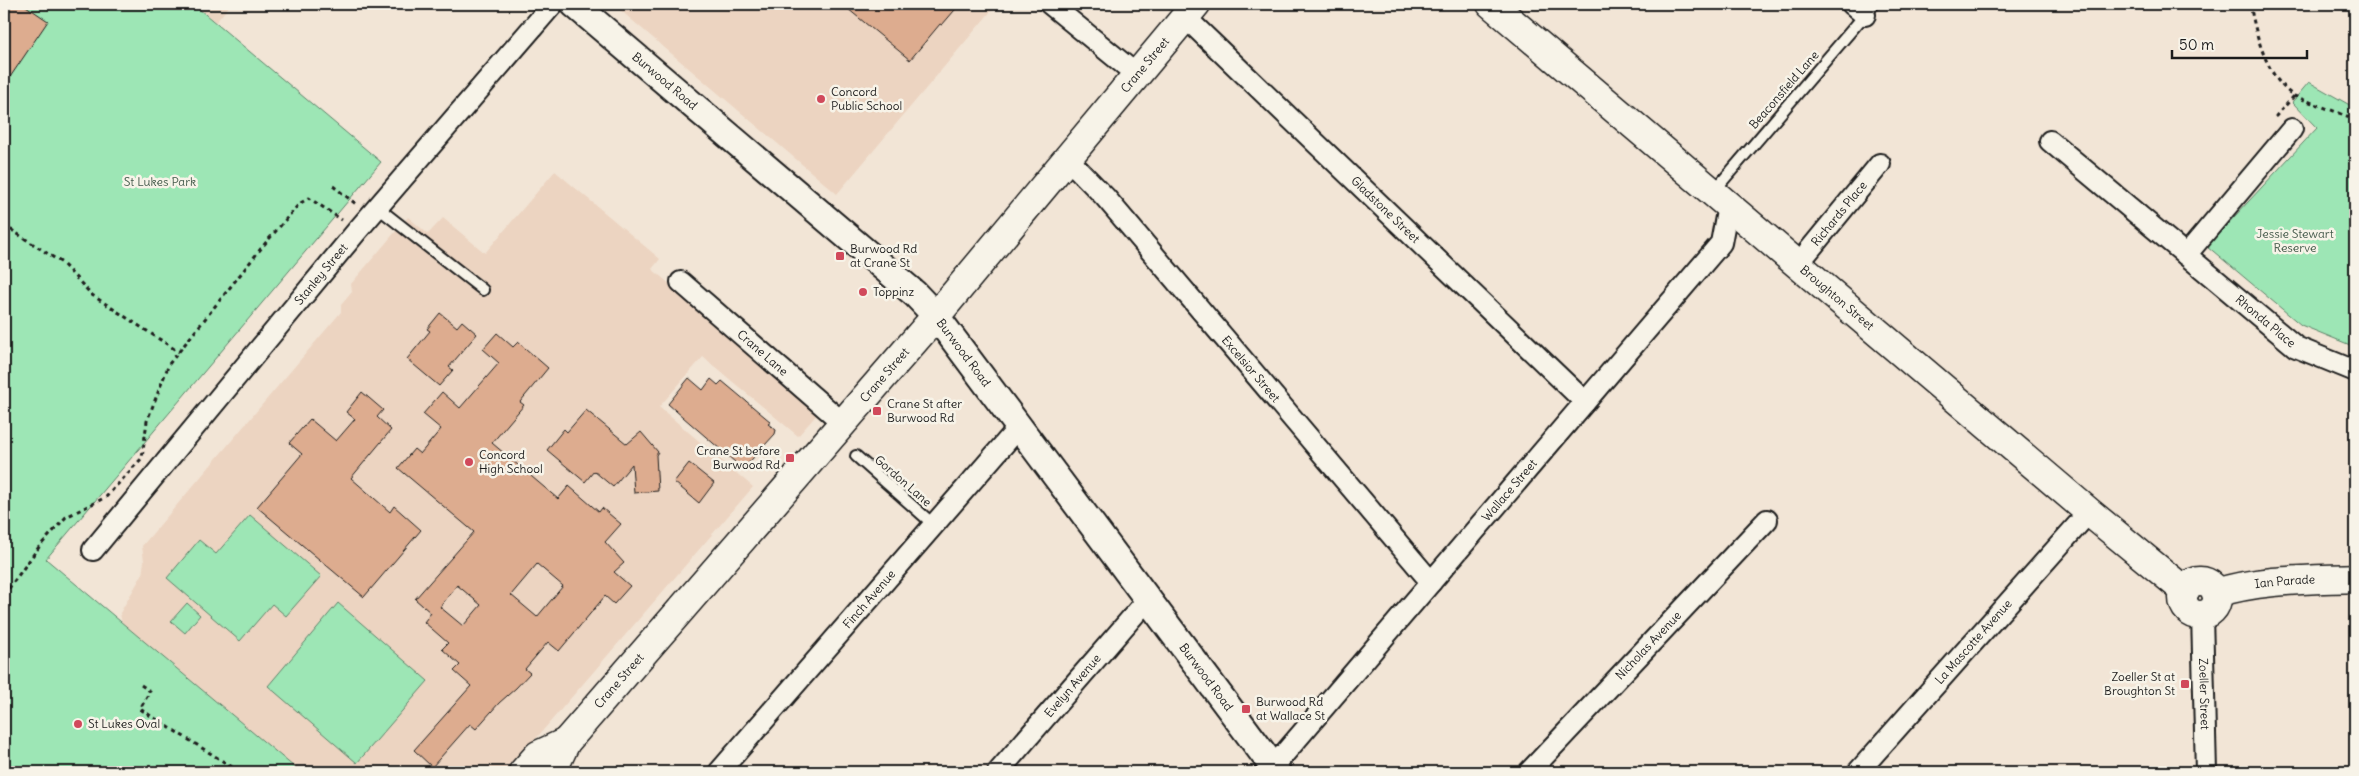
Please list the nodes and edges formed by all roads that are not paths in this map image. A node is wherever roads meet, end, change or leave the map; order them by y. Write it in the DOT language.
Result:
graph roads {
  1 [pos="553,4"];
  2 [pos="574,4"];
  3 [pos="1050,4"];
  4 [pos="1491,4"];
  5 [pos="1864,8"];
  6 [pos="1191,11"];
  7 [pos="1137,75"];
  8 [pos="2292,129"];
  9 [pos="2050,141"];
  10 [pos="1067,158"];
  11 [pos="1880,164"];
  12 [pos="1720,199"];
  13 [pos="374,211"];
  14 [pos="2186,255"];
  15 [pos="1798,264"];
  16 [pos="681,282"];
  17 [pos="483,290"];
  18 [pos="936,316"];
  19 [pos="2355,371"];
  20 [pos="1585,402"];
  21 [pos="843,423"];
  22 [pos="1019,427"];
  23 [pos="856,456"];
  24 [pos="2089,512"];
  25 [pos="1767,520"];
  26 [pos="934,525"];
  27 [pos="93,550"];
  28 [pos="2355,578"];
  29 [pos="1431,582"];
  30 [pos="2185,591"];
  31 [pos="2216,592"];
  32 [pos="1148,599"];
  33 [pos="2202,615"];
  34 [pos="566,742"];
  35 [pos="1275,769"];
  36 [pos="523,772"];
  37 [pos="552,772"];
  38 [pos="719,772"];
  39 [pos="998,772"];
  40 [pos="1529,772"];
  41 [pos="1858,772"];
  42 [pos="2206,772"];
  1 -- 13 [label="street, Stanley Street"];
  2 -- 18 [label="street, Burwood Road"];
  3 -- 7 [label="street"];
  4 -- 12 [label="main road, Broughton Street"];
  5 -- 12 [label="lane, Beaconsfield Lane"];
  6 -- 7 [label="main road, Crane Street"];
  6 -- 20 [label="street, Gladstone Street"];
  7 -- 10 [label="main road, Crane Street"];
  8 -- 14 [label="street"];
  9 -- 14 [label="street, Rhonda Place"];
  10 -- 18 [label="main road, Crane Street"];
  10 -- 29 [label="street, Excelsior Street"];
  11 -- 15 [label="street, Richards Place"];
  12 -- 15 [label="main road, Broughton Street"];
  12 -- 20 [label="street, Wallace Street"];
  13 -- 17 [label="lane"];
  13 -- 27 [label="street, Stanley Street"];
  14 -- 19 [label="street, Rhonda Place"];
  15 -- 24 [label="main road, Broughton Street"];
  16 -- 21 [label="street, Crane Lane"];
  18 -- 21 [label="main road, Crane Street"];
  18 -- 22 [label="street, Burwood Road"];
  20 -- 29 [label="street, Wallace Street"];
  21 -- 34 [label="main road, Crane Street"];
  22 -- 26 [label="street, Finch Avenue"];
  22 -- 32 [label="street, Burwood Road"];
  23 -- 26 [label="lane, Gordon Lane"];
  24 -- 30 [label="main road, Broughton Street"];
  24 -- 41 [label="street, La Mascotte Avenue"];
  25 -- 40 [label="street, Nicholas Avenue"];
  26 -- 38 [label="street, Finch Avenue"];
  28 -- 31 [label="main road, Ian Parade"];
  29 -- 35 [label="street, Wallace Street"];
  30 -- 31 [label="main road"];
  30 -- 33 [label="main road"];
  31 -- 33 [label="main road"];
  32 -- 35 [label="street, Burwood Road"];
  32 -- 39 [label="street, Evelyn Avenue"];
  33 -- 42 [label="street, Zoeller Street"];
  34 -- 36 [label="main road, Crane Street"];
  34 -- 37 [label="main road, Crane Street"];
}
